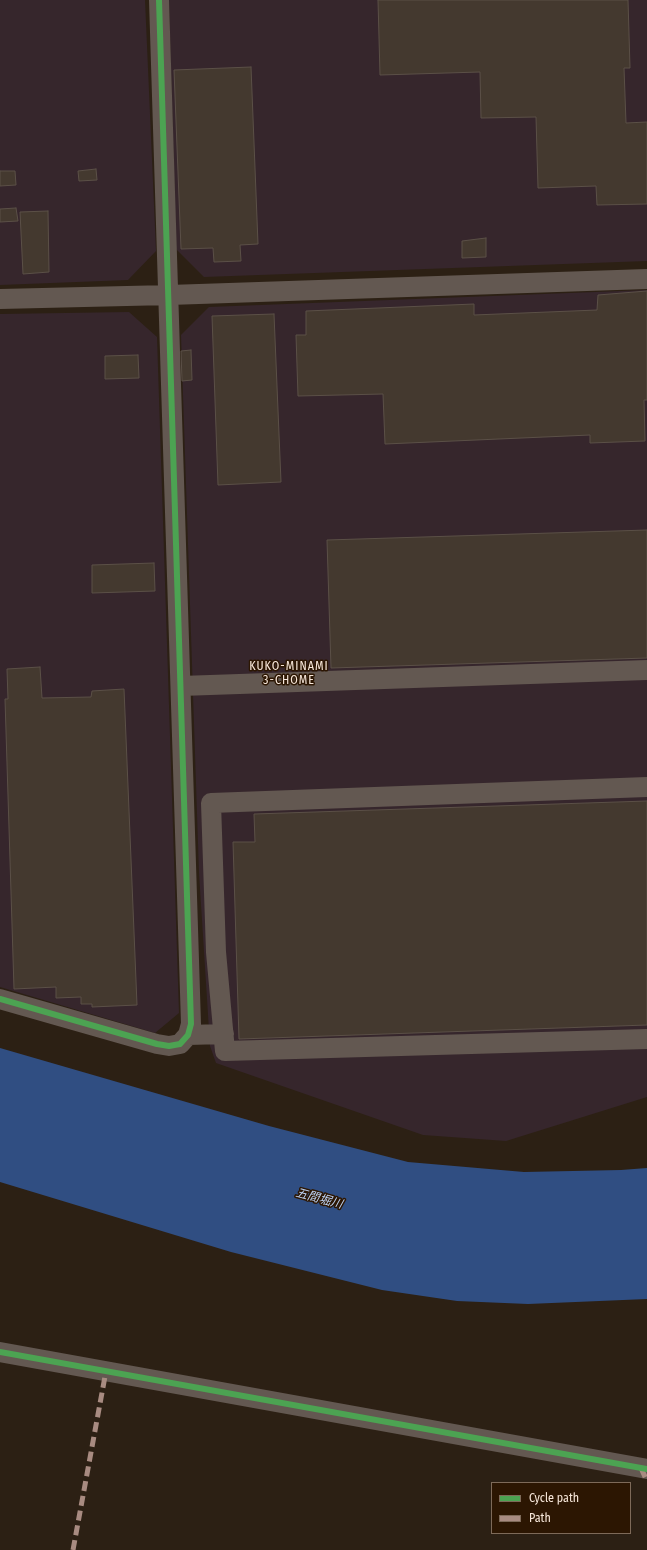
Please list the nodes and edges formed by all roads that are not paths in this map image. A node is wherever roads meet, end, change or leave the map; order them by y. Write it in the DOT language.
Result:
graph roads {
  1 [pos="159,0"];
  2 [pos="647,279"];
  3 [pos="169,295"];
  4 [pos="0,299"];
  5 [pos="647,670"];
  6 [pos="181,686"];
  7 [pos="647,787"];
  8 [pos="211,802"];
  9 [pos="184,803"];
  10 [pos="0,999"];
  11 [pos="224,1034"];
  12 [pos="188,1035"];
  13 [pos="647,1039"];
  14 [pos="0,1352"];
  15 [pos="647,1469"];
  1 -- 3 [label="street"];
  2 -- 3 [label="street"];
  3 -- 4 [label="street"];
  3 -- 6 [label="street"];
  5 -- 6 [label="street"];
  6 -- 9 [label="street"];
  7 -- 8 [label="street"];
  8 -- 9 [label="street"];
  8 -- 11 [label="street"];
  9 -- 12 [label="street"];
  10 -- 12 [label="street"];
  11 -- 12 [label="street"];
  11 -- 13 [label="street"];
  14 -- 15 [label="street"];
}
